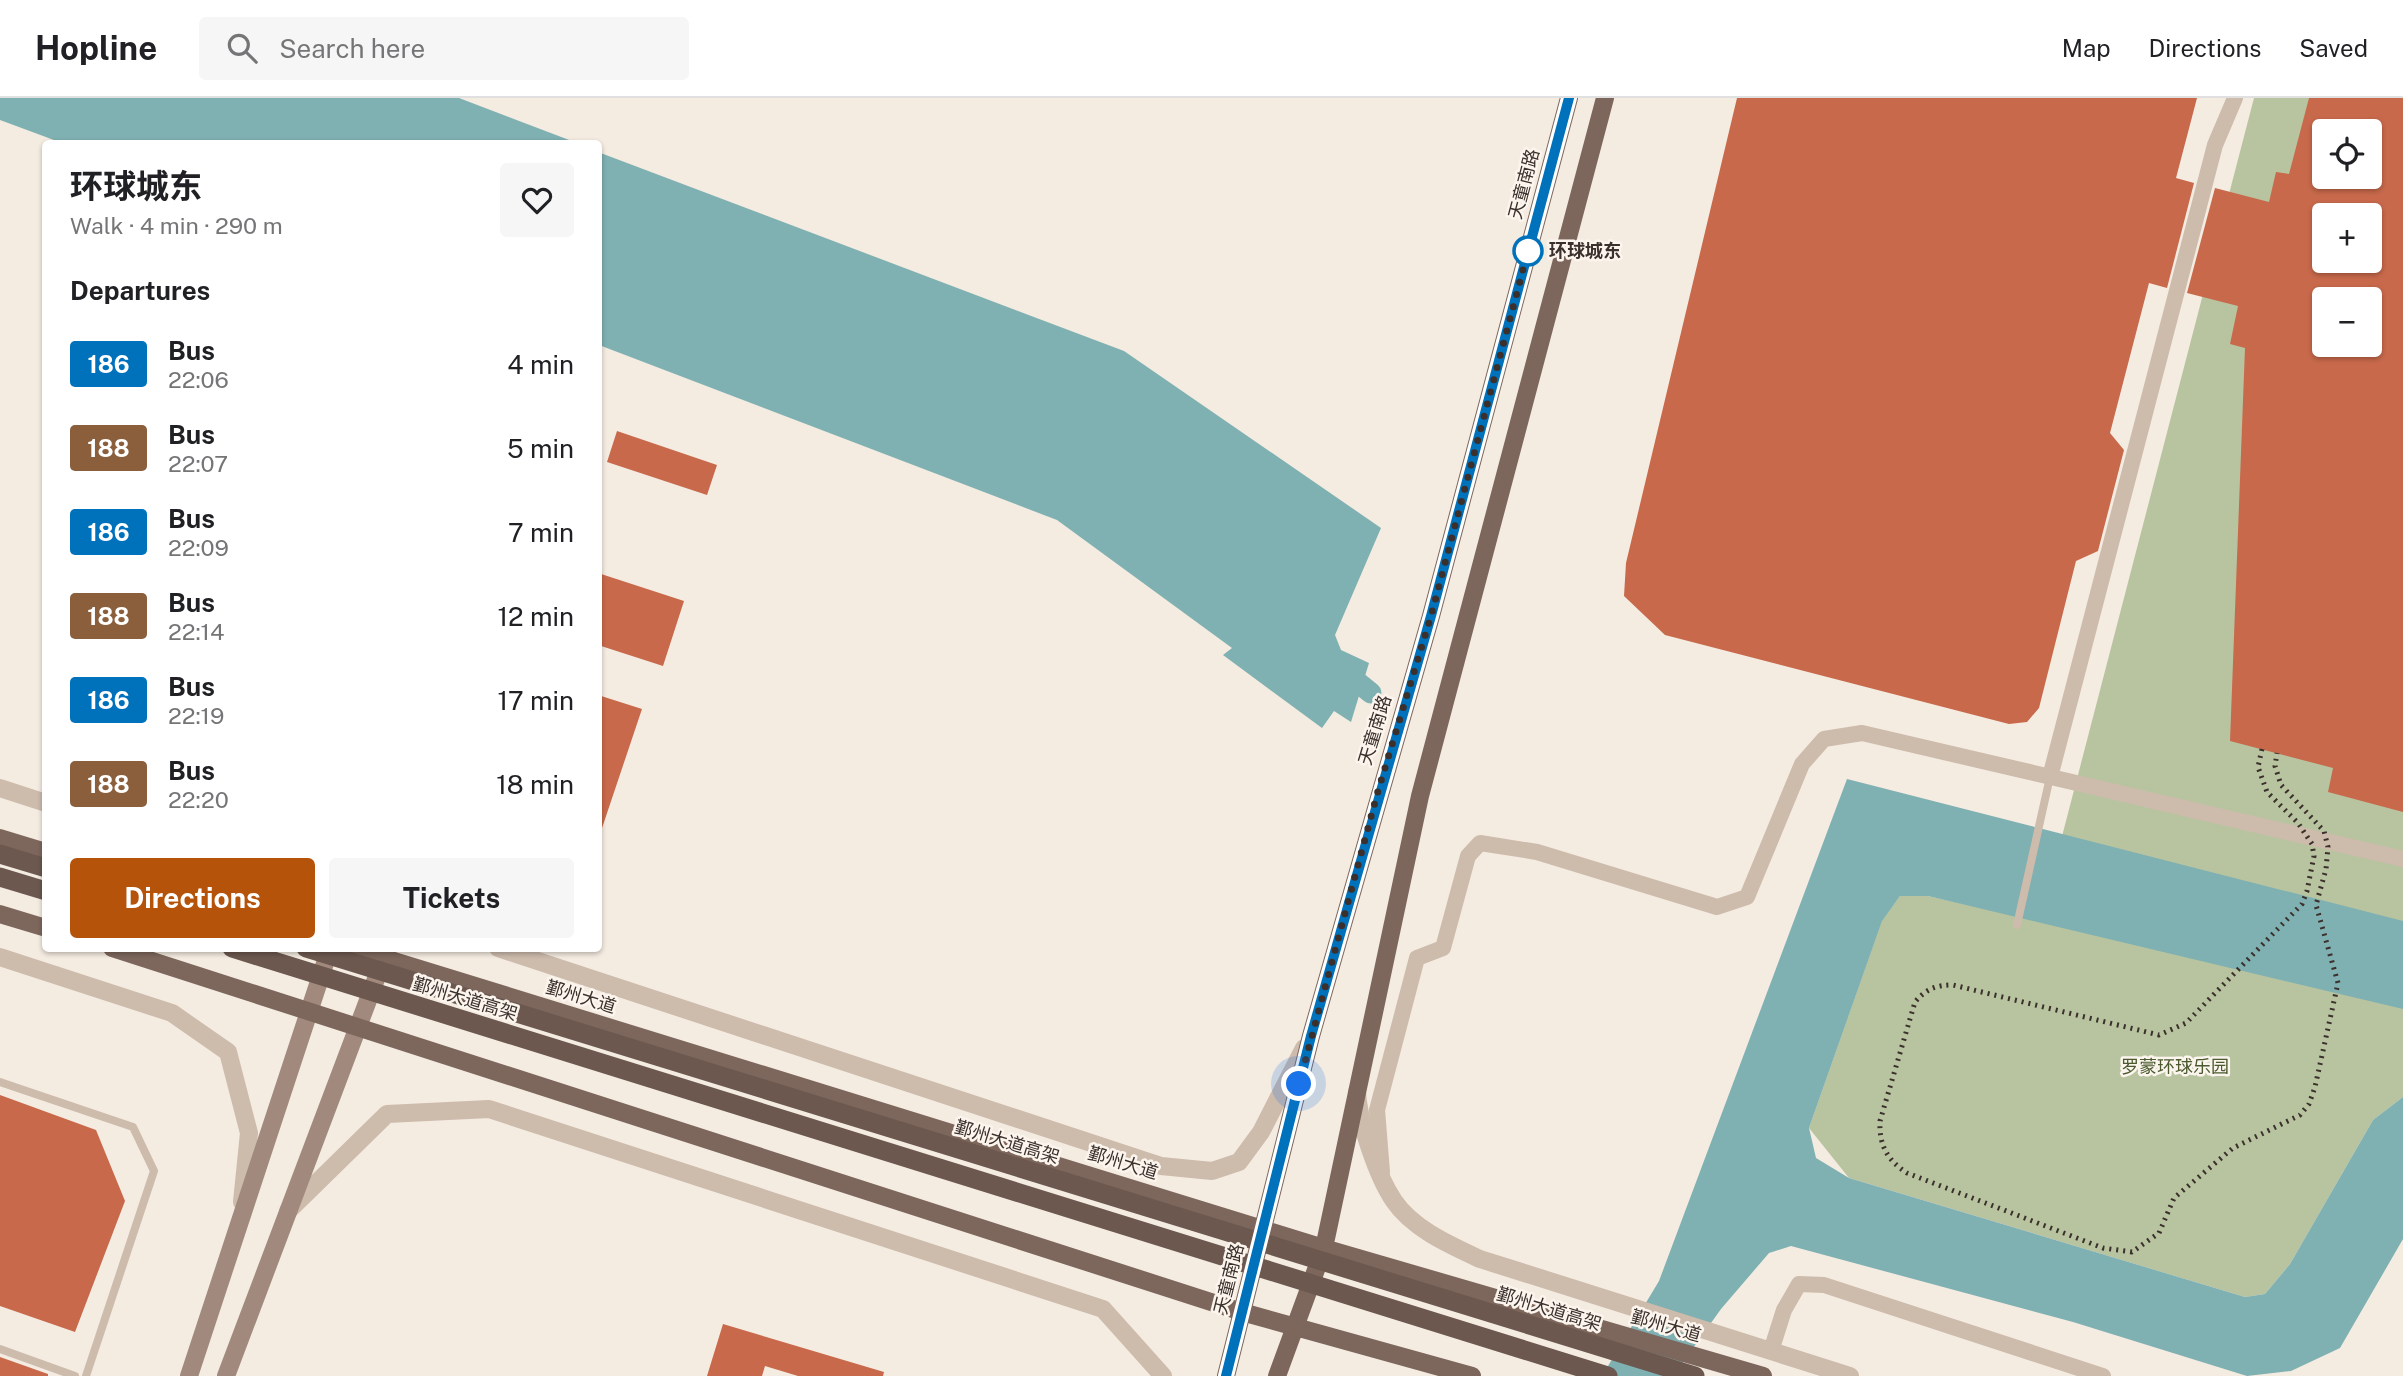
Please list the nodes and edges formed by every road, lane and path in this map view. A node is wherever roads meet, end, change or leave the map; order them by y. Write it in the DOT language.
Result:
graph roads {
  1 [pos="1569,98"];
  2 [pos="1605,98"];
  3 [pos="2235,98"];
  4 [pos="2050,777"];
  5 [pos="0,788"];
  6 [pos="42,802"];
  7 [pos="0,838"];
  8 [pos="42,851"];
  9 [pos="0,855"];
  10 [pos="2403,859"];
  11 [pos="42,868"];
  12 [pos="0,877"];
  13 [pos="42,890"];
  14 [pos="0,914"];
  15 [pos="2017,925"];
  16 [pos="42,927"];
  17 [pos="125,952"];
  18 [pos="245,952"];
  19 [pos="319,952"];
  20 [pos="329,952"];
  21 [pos="365,952"];
  22 [pos="510,952"];
  23 [pos="0,957"];
  24 [pos="384,958"];
  25 [pos="310,1010"];
  26 [pos="359,1026"];
  27 [pos="1311,1036"];
  28 [pos="1366,1052"];
  29 [pos="0,1082"];
  30 [pos="1382,1174"];
  31 [pos="288,1211"];
  32 [pos="241,1219"];
  33 [pos="1264,1228"];
  34 [pos="1324,1248"];
  35 [pos="1242,1312"];
  36 [pos="1297,1327"];
  37 [pos="0,1349"];
  38 [pos="1771,1351"];
  39 [pos="75,1376"];
  40 [pos="86,1376"];
  41 [pos="189,1376"];
  42 [pos="226,1376"];
  43 [pos="1163,1376"];
  44 [pos="1226,1376"];
  45 [pos="1277,1376"];
  46 [pos="1472,1376"];
  47 [pos="1608,1376"];
  48 [pos="1695,1376"];
  49 [pos="1763,1376"];
  50 [pos="1850,1376"];
  51 [pos="2103,1376"];
  1 -- 27 [label="main road, 天童南路"];
  2 -- 28 [label="main road"];
  3 -- 4 [label="street"];
  4 -- 10 [label="street"];
  4 -- 15 [label="lane"];
  4 -- 30 [label="street"];
  5 -- 6 [label="street"];
  7 -- 8 [label="main road"];
  9 -- 11 [label="highway"];
  12 -- 13 [label="highway"];
  14 -- 16 [label="main road"];
  17 -- 25 [label="main road"];
  18 -- 47 [label="highway, 鄞州大道高架, bridge"];
  19 -- 48 [label="highway, 鄞州大道高架, bridge"];
  20 -- 25 [label="main road"];
  21 -- 24 [label="main road, 鄞州大道"];
  22 -- 27 [label="street, 鄞州大道"];
  23 -- 32 [label="street"];
  24 -- 26 [label="main road"];
  24 -- 33 [label="main road, 鄞州大道"];
  25 -- 26 [label="main road"];
  25 -- 32 [label="main road"];
  26 -- 31 [label="main road"];
  26 -- 35 [label="main road"];
  27 -- 33 [label="main road, 天童南路"];
  28 -- 30 [label="street"];
  28 -- 34 [label="main road"];
  29 -- 40 [label="lane"];
  30 -- 38 [label="street"];
  31 -- 42 [label="main road"];
  31 -- 43 [label="street"];
  32 -- 41 [label="main road"];
  33 -- 34 [label="main road, 鄞州大道"];
  33 -- 35 [label="main road, 天童南路"];
  34 -- 36 [label="main road"];
  34 -- 49 [label="main road, 鄞州大道"];
  35 -- 36 [label="main road"];
  35 -- 44 [label="main road, 天童南路"];
  36 -- 45 [label="main road"];
  36 -- 46 [label="main road"];
  37 -- 39 [label="lane"];
  38 -- 50 [label="street"];
  38 -- 51 [label="street"];
}
